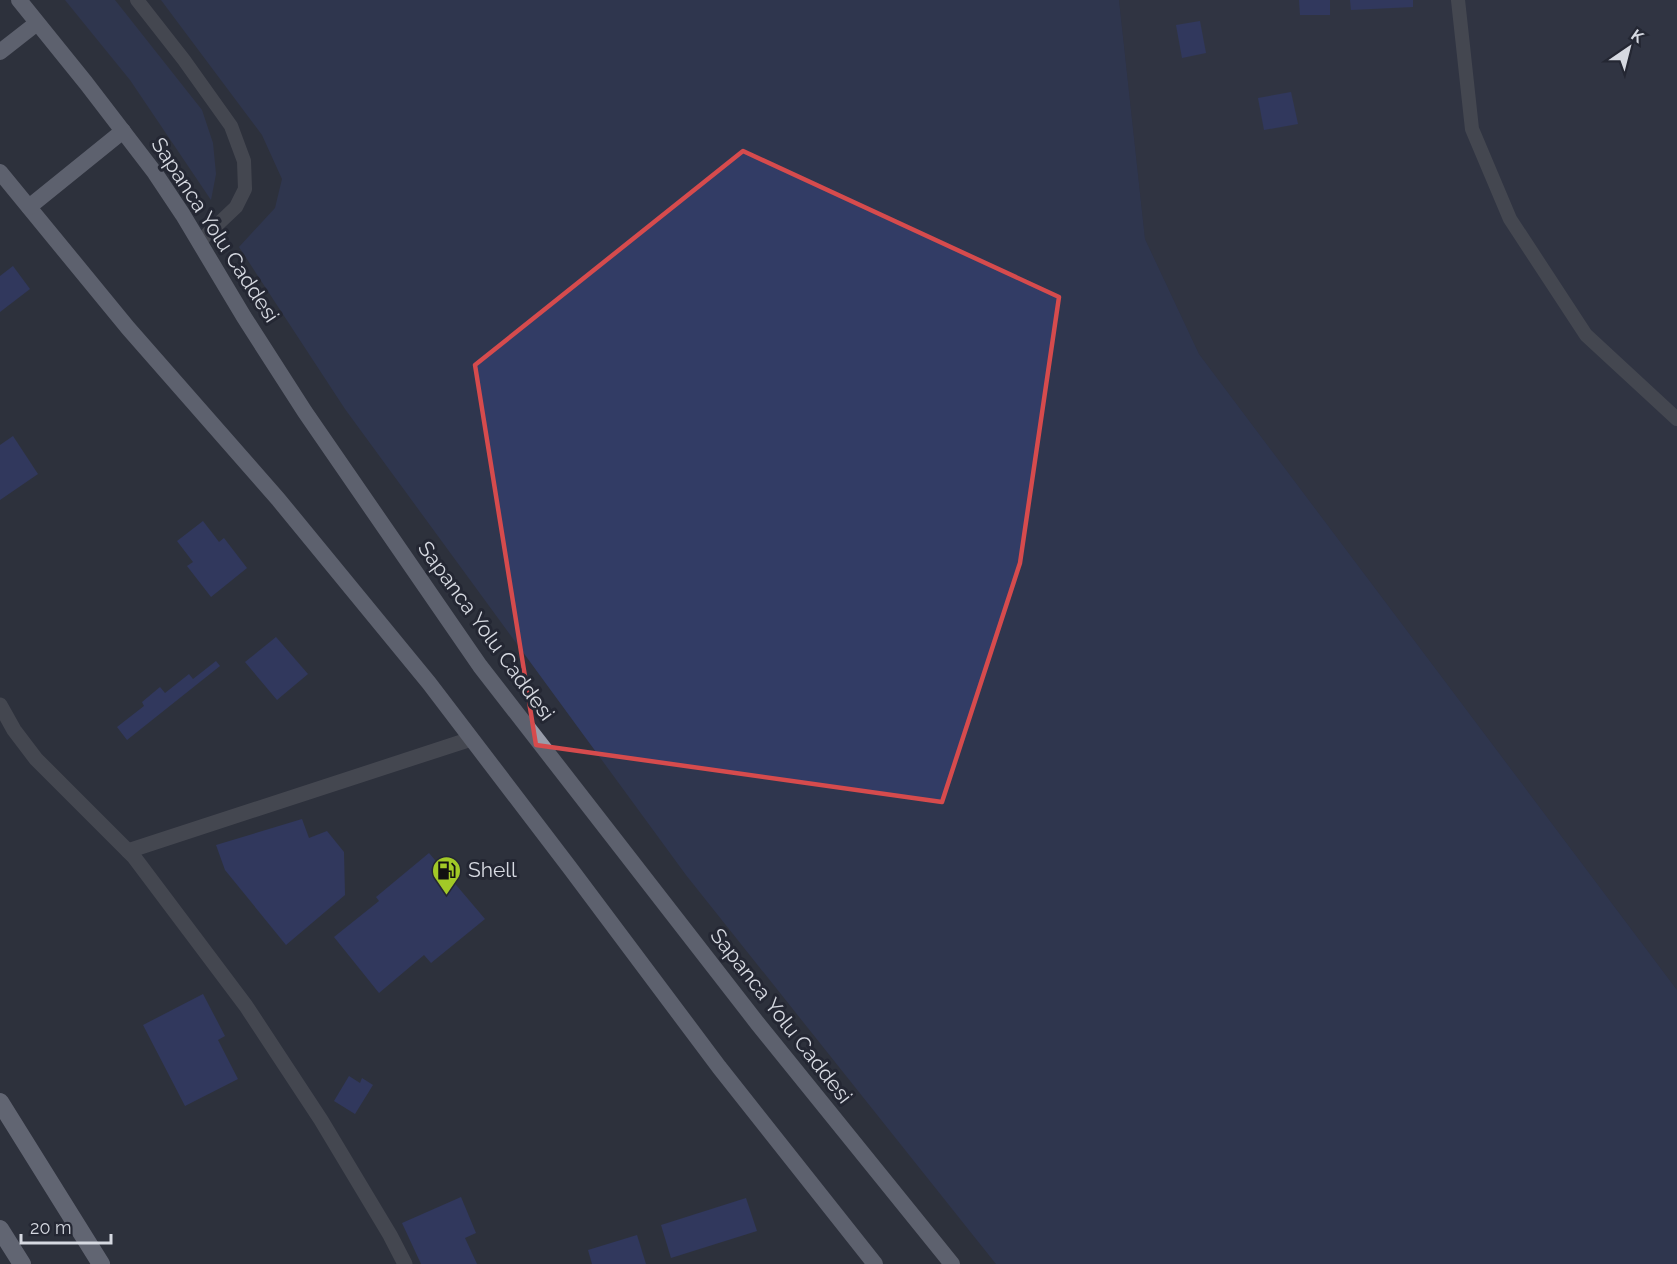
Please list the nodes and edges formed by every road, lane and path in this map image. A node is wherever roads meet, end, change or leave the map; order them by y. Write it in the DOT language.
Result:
graph roads {
  1 [pos="18,0"];
  2 [pos="137,0"];
  3 [pos="1458,0"];
  4 [pos="37,23"];
  5 [pos="0,52"];
  6 [pos="123,131"];
  7 [pos="0,172"];
  8 [pos="29,207"];
  9 [pos="199,242"];
  10 [pos="1677,419"];
  11 [pos="0,705"];
  12 [pos="471,739"];
  13 [pos="128,851"];
  14 [pos="0,1102"];
  15 [pos="0,1228"];
  16 [pos="22,1264"];
  17 [pos="101,1264"];
  18 [pos="405,1264"];
  19 [pos="875,1264"];
  20 [pos="952,1264"];
  1 -- 4 [label="highway, Sapanca Yolu Caddesi"];
  2 -- 9 [label="lane"];
  3 -- 10 [label="lane"];
  4 -- 5 [label="highway"];
  4 -- 6 [label="highway, Sapanca Yolu Caddesi"];
  6 -- 8 [label="highway"];
  6 -- 9 [label="highway, Sapanca Yolu Caddesi"];
  7 -- 8 [label="highway"];
  8 -- 12 [label="highway"];
  9 -- 20 [label="highway, Sapanca Yolu Caddesi"];
  11 -- 13 [label="street"];
  12 -- 13 [label="street"];
  12 -- 19 [label="highway"];
  13 -- 18 [label="street"];
  14 -- 17 [label="highway"];
  15 -- 16 [label="highway"];
}
